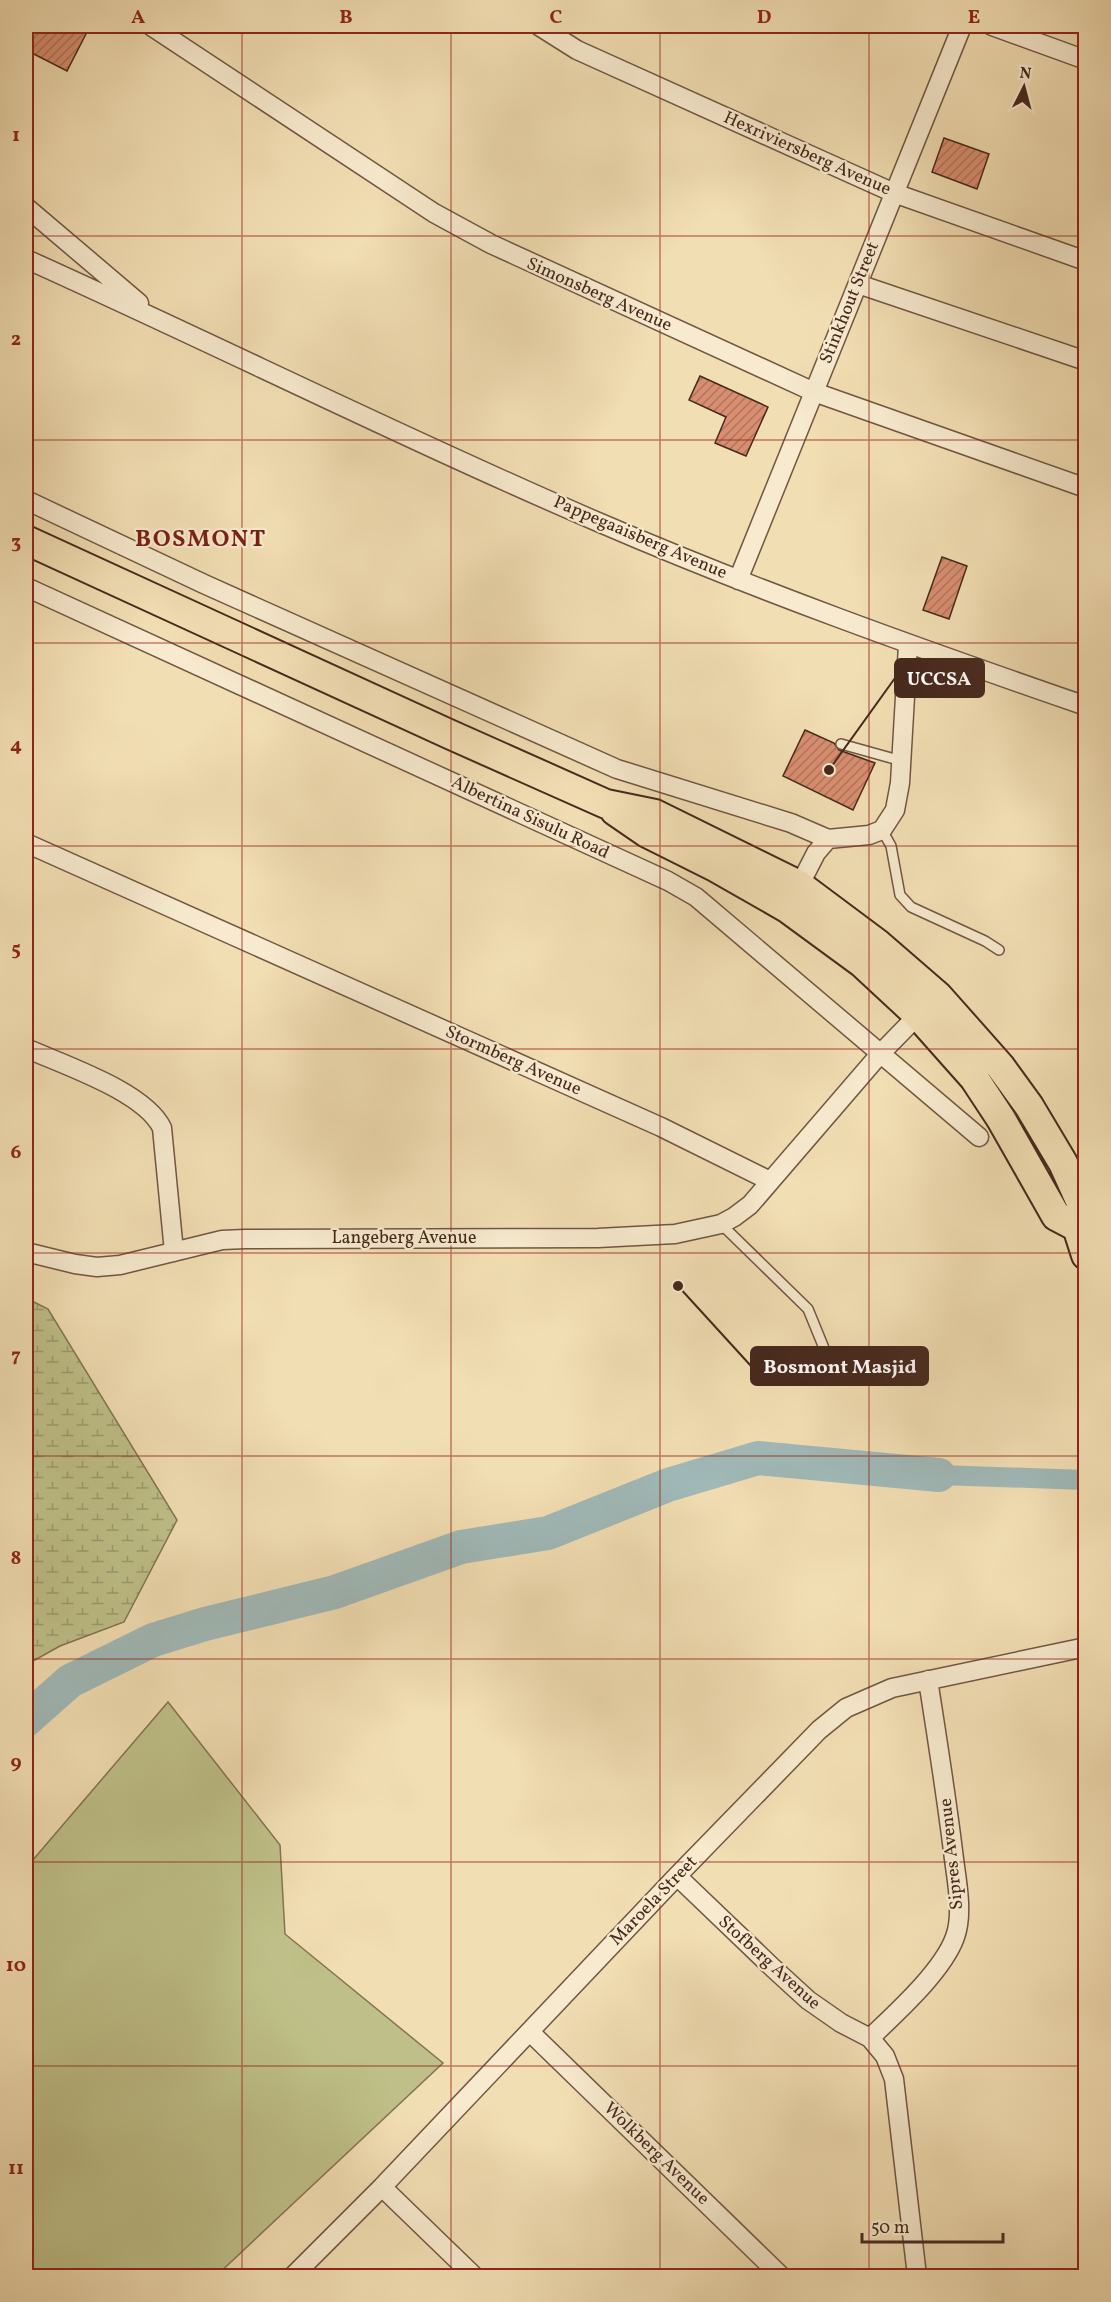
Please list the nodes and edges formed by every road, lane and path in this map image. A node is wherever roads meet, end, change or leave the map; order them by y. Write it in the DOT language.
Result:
graph roads {
  1 [pos="151,26"];
  2 [pos="538,26"];
  3 [pos="962,26"];
  4 [pos="992,26"];
  5 [pos="1086,60"];
  6 [pos="894,193"];
  7 [pos="26,207"];
  8 [pos="26,259"];
  9 [pos="1086,261"];
  10 [pos="858,284"];
  11 [pos="154,316"];
  12 [pos="1086,361"];
  13 [pos="814,392"];
  14 [pos="1086,488"];
  15 [pos="26,500"];
  16 [pos="26,540"];
  17 [pos="738,580"];
  18 [pos="26,587"];
  19 [pos="908,645"];
  20 [pos="1086,706"];
  21 [pos="842,744"];
  22 [pos="902,761"];
  23 [pos="882,830"];
  24 [pos="828,839"];
  25 [pos="26,843"];
  26 [pos="793,897"];
  27 [pos="999,950"];
  28 [pos="928,1005"];
  29 [pos="26,1048"];
  30 [pos="880,1054"];
  31 [pos="980,1137"];
  32 [pos="770,1181"];
  33 [pos="721,1224"];
  34 [pos="26,1252"];
  35 [pos="174,1252"];
  36 [pos="1086,1255"];
  37 [pos="837,1380"];
  38 [pos="1086,1647"];
  39 [pos="928,1680"];
  40 [pos="677,1876"];
  41 [pos="530,2032"];
  42 [pos="870,2038"];
  43 [pos="382,2187"];
  44 [pos="293,2277"];
  45 [pos="474,2277"];
  46 [pos="781,2277"];
  47 [pos="917,2277"];
  1 -- 13 [label="street, Simonsberg Avenue"];
  2 -- 6 [label="street, Hexriviersberg Avenue"];
  3 -- 6 [label="street, Stinkhout Street"];
  4 -- 5 [label="street"];
  6 -- 9 [label="street, Hexriviersberg Avenue"];
  6 -- 10 [label="street, Stinkhout Street"];
  7 -- 11 [label="street, Pappegaaisberg Avenue"];
  8 -- 11 [label="street, Pappegaaisberg Avenue"];
  10 -- 12 [label="street"];
  10 -- 13 [label="street, Stinkhout Street"];
  11 -- 17 [label="street, Pappegaaisberg Avenue"];
  13 -- 14 [label="street, Simonsberg Avenue"];
  13 -- 17 [label="street, Stinkhout Street"];
  15 -- 24 [label="street"];
  16 -- 26 [label="main road"];
  17 -- 19 [label="street, Pappegaaisberg Avenue"];
  18 -- 30 [label="street, Albertina Sisulu Road"];
  19 -- 20 [label="street"];
  19 -- 22 [label="street"];
  21 -- 22 [label="lane"];
  22 -- 23 [label="street"];
  23 -- 24 [label="street"];
  23 -- 27 [label="lane"];
  24 -- 26 [label="street"];
  25 -- 32 [label="street, Stormberg Avenue"];
  26 -- 28 [label="main road"];
  28 -- 30 [label="street"];
  28 -- 36 [label="main road"];
  29 -- 35 [label="street"];
  30 -- 31 [label="street, Albertina Sisulu Road"];
  30 -- 32 [label="street"];
  32 -- 33 [label="street, Langeberg Avenue"];
  33 -- 35 [label="street, Langeberg Avenue"];
  33 -- 37 [label="lane"];
  34 -- 35 [label="street, Langeberg Avenue"];
  38 -- 39 [label="street, Maroela Street"];
  39 -- 40 [label="street, Maroela Street"];
  39 -- 42 [label="street, Sipres Avenue"];
  40 -- 41 [label="street, Maroela Street"];
  40 -- 42 [label="street, Stofberg Avenue"];
  41 -- 43 [label="street, Maroela Street"];
  41 -- 46 [label="street, Wolkberg Avenue"];
  42 -- 47 [label="street"];
  43 -- 44 [label="street, Maroela Street"];
  43 -- 45 [label="street"];
}
